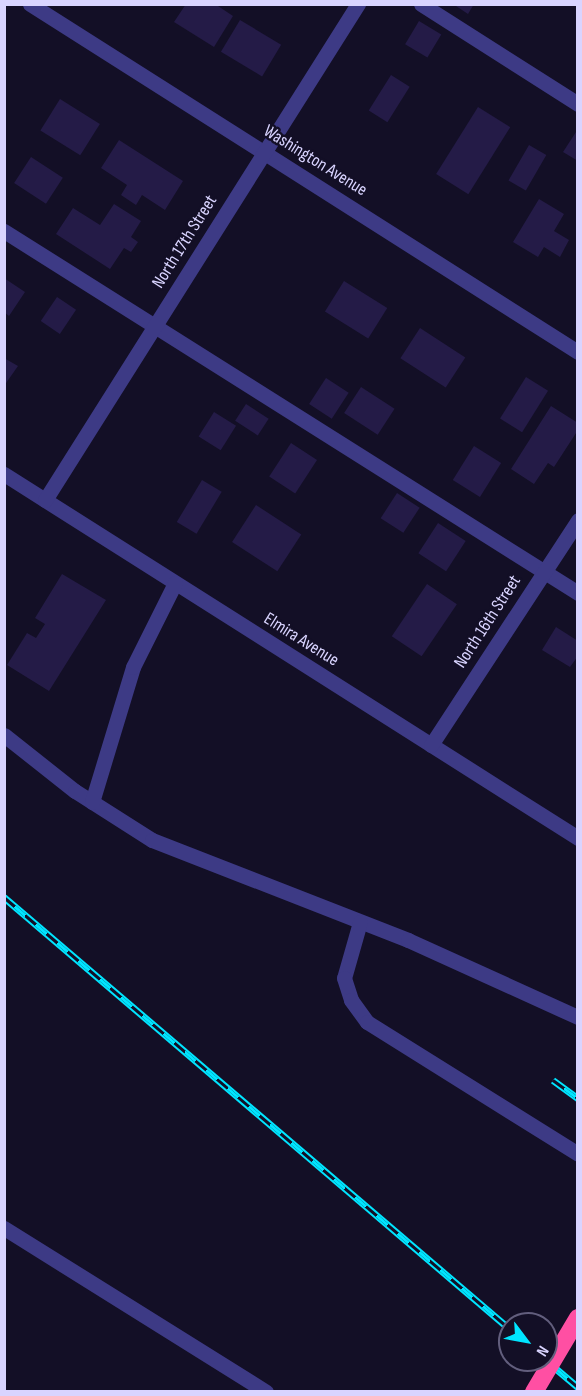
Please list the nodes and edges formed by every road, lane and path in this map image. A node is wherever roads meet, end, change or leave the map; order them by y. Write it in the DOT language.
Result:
graph roads {
  1 [pos="30,4"];
  2 [pos="358,4"];
  3 [pos="421,4"];
  4 [pos="578,104"];
  5 [pos="264,152"];
  6 [pos="4,231"];
  7 [pos="154,326"];
  8 [pos="578,352"];
  9 [pos="4,474"];
  10 [pos="45,500"];
  11 [pos="578,520"];
  12 [pos="544,572"];
  13 [pos="175,583"];
  14 [pos="578,593"];
  15 [pos="4,735"];
  16 [pos="431,745"];
  17 [pos="92,802"];
  18 [pos="578,838"];
  19 [pos="360,922"];
  20 [pos="578,1017"];
  21 [pos="578,1154"];
  22 [pos="4,1228"];
  23 [pos="578,1317"];
  24 [pos="266,1392"];
  25 [pos="534,1392"];
  1 -- 5 [label="street, Washington Avenue"];
  2 -- 5 [label="street, North 17th Street"];
  3 -- 4 [label="street"];
  5 -- 7 [label="street, North 17th Street"];
  5 -- 8 [label="street, Washington Avenue"];
  6 -- 7 [label="street"];
  7 -- 10 [label="street, North 17th Street"];
  7 -- 12 [label="street"];
  9 -- 10 [label="street, Elmira Avenue"];
  10 -- 13 [label="street, Elmira Avenue"];
  11 -- 12 [label="street, North 16th Street"];
  12 -- 14 [label="street"];
  12 -- 16 [label="street, North 16th Street"];
  13 -- 16 [label="street, Elmira Avenue"];
  13 -- 17 [label="street"];
  15 -- 17 [label="street"];
  16 -- 18 [label="street, Elmira Avenue"];
  17 -- 19 [label="street"];
  19 -- 20 [label="street"];
  19 -- 21 [label="street"];
  22 -- 24 [label="street"];
  23 -- 25 [label="highway, bridge"];
}
